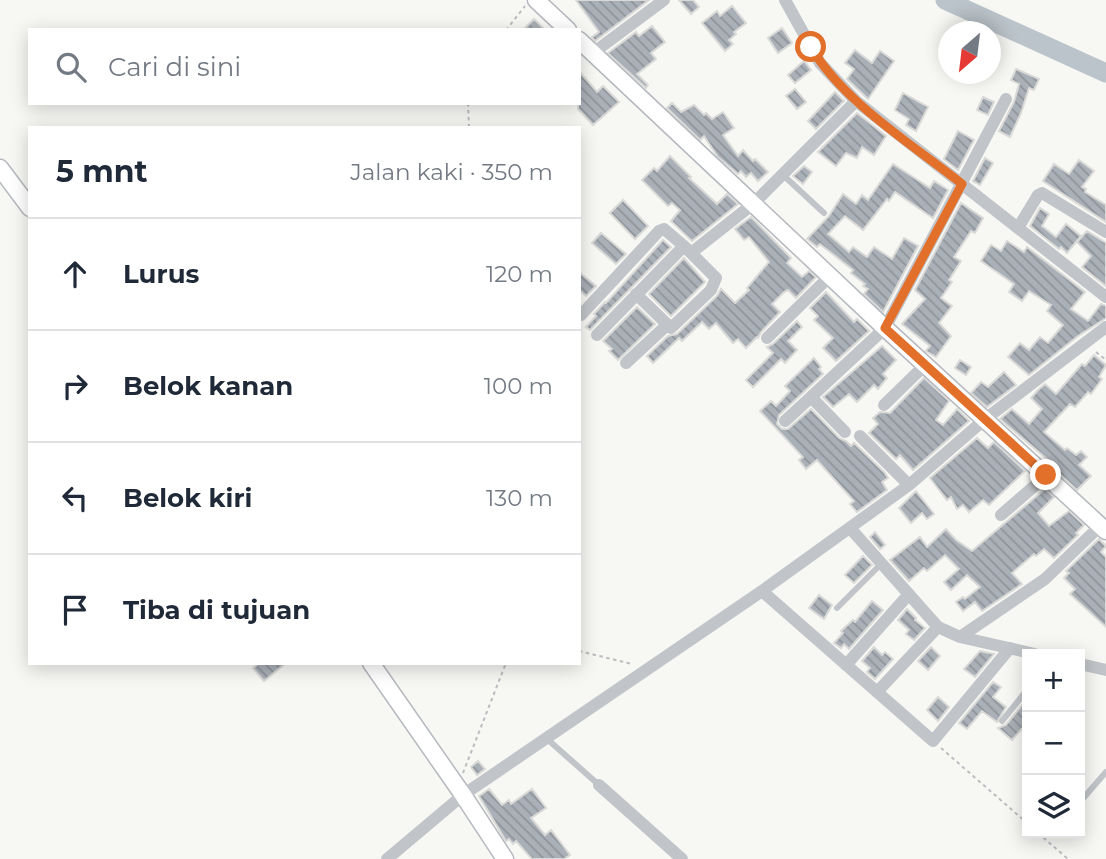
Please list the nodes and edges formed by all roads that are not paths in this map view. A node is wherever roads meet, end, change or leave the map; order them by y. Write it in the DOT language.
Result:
graph roads {
  1 [pos="536,0"];
  2 [pos="664,0"];
  3 [pos="785,0"];
  4 [pos="566,28"];
  5 [pos="581,42"];
  6 [pos="593,53"];
  7 [pos="1006,99"];
  8 [pos="856,101"];
  9 [pos="0,168"];
  10 [pos="782,173"];
  11 [pos="962,184"];
  12 [pos="753,204"];
  13 [pos="28,205"];
  14 [pos="824,213"];
  15 [pos="1018,228"];
  16 [pos="1106,232"];
  17 [pos="688,250"];
  18 [pos="830,276"];
  19 [pos="636,294"];
  20 [pos="1106,298"];
  21 [pos="581,315"];
  22 [pos="667,325"];
  23 [pos="1106,327"];
  24 [pos="885,328"];
  25 [pos="597,335"];
  26 [pos="767,338"];
  27 [pos="626,363"];
  28 [pos="926,364"];
  29 [pos="811,397"];
  30 [pos="884,405"];
  31 [pos="984,420"];
  32 [pos="785,421"];
  33 [pos="845,432"];
  34 [pos="860,436"];
  35 [pos="1046,475"];
  36 [pos="909,485"];
  37 [pos="1001,515"];
  38 [pos="850,528"];
  39 [pos="1103,528"];
  40 [pos="881,564"];
  41 [pos="762,591"];
  42 [pos="909,594"];
  43 [pos="837,608"];
  44 [pos="938,627"];
  45 [pos="960,637"];
  46 [pos="1010,648"];
  47 [pos="1022,651"];
  48 [pos="371,665"];
  49 [pos="846,665"];
  50 [pos="1085,665"];
  51 [pos="1106,670"];
  52 [pos="877,692"];
  53 [pos="1022,696"];
  54 [pos="1002,721"];
  55 [pos="546,738"];
  56 [pos="1106,772"];
  57 [pos="599,785"];
  58 [pos="460,791"];
  59 [pos="1085,796"];
  60 [pos="387,859"];
  61 [pos="505,859"];
  62 [pos="682,859"];
  1 -- 4 [label="street"];
  2 -- 6 [label="street"];
  3 -- 8 [label="street"];
  5 -- 6 [label="street"];
  6 -- 12 [label="street"];
  7 -- 11 [label="street"];
  8 -- 10 [label="street"];
  8 -- 11 [label="street"];
  9 -- 13 [label="street"];
  10 -- 12 [label="street"];
  10 -- 14 [label="lane"];
  11 -- 15 [label="street"];
  11 -- 24 [label="street"];
  12 -- 17 [label="street"];
  12 -- 18 [label="street"];
  15 -- 16 [label="street"];
  15 -- 20 [label="street"];
  17 -- 19 [label="street"];
  17 -- 21 [label="street"];
  17 -- 22 [label="street"];
  18 -- 24 [label="street"];
  18 -- 26 [label="street"];
  19 -- 22 [label="street"];
  19 -- 25 [label="street"];
  22 -- 27 [label="street"];
  23 -- 31 [label="street"];
  24 -- 28 [label="street"];
  24 -- 29 [label="street"];
  28 -- 30 [label="street"];
  28 -- 31 [label="street"];
  29 -- 32 [label="street"];
  29 -- 33 [label="street"];
  31 -- 35 [label="street"];
  31 -- 36 [label="street"];
  34 -- 36 [label="street"];
  35 -- 37 [label="street"];
  35 -- 39 [label="street"];
  36 -- 38 [label="street"];
  38 -- 40 [label="street"];
  38 -- 41 [label="street"];
  39 -- 45 [label="street"];
  40 -- 42 [label="street"];
  40 -- 43 [label="lane"];
  41 -- 49 [label="street"];
  41 -- 55 [label="street"];
  42 -- 44 [label="street"];
  42 -- 49 [label="street"];
  44 -- 45 [label="street"];
  44 -- 52 [label="street"];
  45 -- 46 [label="street"];
  46 -- 47 [label="street"];
  46 -- 52 [label="street"];
  48 -- 58 [label="street"];
  49 -- 52 [label="street"];
  50 -- 51 [label="street"];
  53 -- 54 [label="lane"];
  55 -- 57 [label="lane"];
  55 -- 58 [label="street"];
  56 -- 59 [label="lane"];
  57 -- 62 [label="street"];
  58 -- 60 [label="street"];
  58 -- 61 [label="street"];
}
